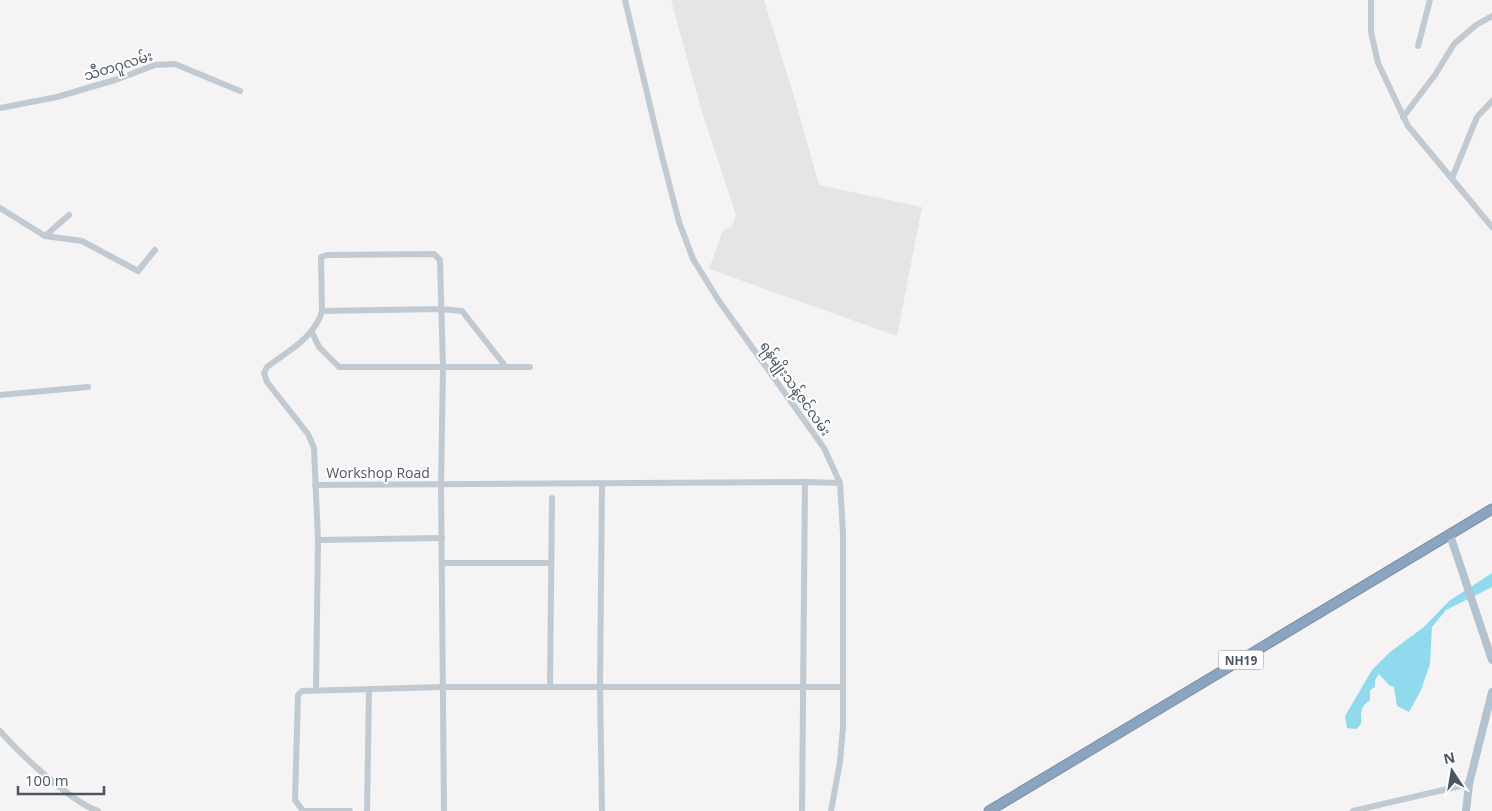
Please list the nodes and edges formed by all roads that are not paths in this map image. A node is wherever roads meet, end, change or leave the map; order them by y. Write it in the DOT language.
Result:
graph roads {
  1 [pos="625,0"];
  2 [pos="1372,0"];
  3 [pos="1430,0"];
  4 [pos="1492,16"];
  5 [pos="1418,46"];
  6 [pos="240,91"];
  7 [pos="1492,102"];
  8 [pos="0,108"];
  9 [pos="1403,117"];
  10 [pos="1452,178"];
  11 [pos="0,208"];
  12 [pos="69,215"];
  13 [pos="1492,227"];
  14 [pos="45,236"];
  15 [pos="155,250"];
  16 [pos="441,308"];
  17 [pos="322,311"];
  18 [pos="312,332"];
  19 [pos="443,367"];
  20 [pos="506,367"];
  21 [pos="530,368"];
  22 [pos="88,387"];
  23 [pos="0,396"];
  24 [pos="805,482"];
  25 [pos="840,483"];
  26 [pos="602,484"];
  27 [pos="315,485"];
  28 [pos="441,485"];
  29 [pos="552,498"];
  30 [pos="1492,509"];
  31 [pos="1450,535"];
  32 [pos="442,538"];
  33 [pos="318,540"];
  34 [pos="442,563"];
  35 [pos="551,563"];
  36 [pos="1492,660"];
  37 [pos="804,686"];
  38 [pos="443,687"];
  39 [pos="550,687"];
  40 [pos="600,687"];
  41 [pos="843,687"];
  42 [pos="369,689"];
  43 [pos="316,690"];
  44 [pos="1492,692"];
  45 [pos="0,731"];
  46 [pos="1469,784"];
  47 [pos="98,811"];
  48 [pos="350,811"];
  49 [pos="367,811"];
  50 [pos="444,811"];
  51 [pos="602,811"];
  52 [pos="802,811"];
  53 [pos="830,811"];
  54 [pos="989,811"];
  55 [pos="1353,811"];
  56 [pos="1466,811"];
  1 -- 25 [label="street, ရန်မျိုးသန့်ဇင်လမ်း"];
  2 -- 9 [label="street"];
  3 -- 5 [label="street"];
  4 -- 9 [label="street"];
  6 -- 8 [label="street, သီတဂူလမ်း"];
  7 -- 10 [label="street"];
  9 -- 10 [label="street"];
  10 -- 13 [label="street"];
  11 -- 14 [label="street"];
  12 -- 14 [label="street"];
  14 -- 15 [label="street"];
  16 -- 17 [label="street"];
  16 -- 17 [label="street"];
  16 -- 19 [label="street"];
  16 -- 20 [label="street"];
  17 -- 18 [label="street"];
  18 -- 19 [label="street"];
  18 -- 27 [label="street"];
  19 -- 20 [label="street"];
  19 -- 28 [label="street"];
  20 -- 21 [label="street"];
  22 -- 23 [label="street"];
  24 -- 25 [label="street, Workshop Road"];
  24 -- 26 [label="street, Workshop Road"];
  24 -- 37 [label="street"];
  25 -- 41 [label="street, ရန်မျိုးသန့်ဇင်လမ်း"];
  26 -- 28 [label="street, Workshop Road"];
  26 -- 40 [label="street"];
  27 -- 28 [label="street, Workshop Road"];
  27 -- 33 [label="street"];
  28 -- 32 [label="street"];
  29 -- 35 [label="street"];
  30 -- 31 [label="highway, NH19"];
  31 -- 36 [label="main road"];
  31 -- 54 [label="highway, NH19"];
  32 -- 33 [label="street"];
  32 -- 34 [label="street"];
  33 -- 43 [label="street"];
  34 -- 35 [label="street"];
  34 -- 38 [label="street"];
  35 -- 39 [label="street"];
  37 -- 40 [label="street"];
  37 -- 41 [label="street"];
  37 -- 52 [label="street"];
  38 -- 39 [label="street"];
  38 -- 42 [label="street"];
  38 -- 50 [label="street"];
  39 -- 40 [label="street"];
  40 -- 51 [label="street"];
  41 -- 53 [label="street, ရန်မျိုးသန့်ဇင်လမ်း"];
  42 -- 43 [label="street"];
  42 -- 49 [label="street"];
  43 -- 48 [label="street"];
  44 -- 46 [label="main road"];
  45 -- 47 [label="street"];
  46 -- 55 [label="street"];
  46 -- 56 [label="main road"];
}
